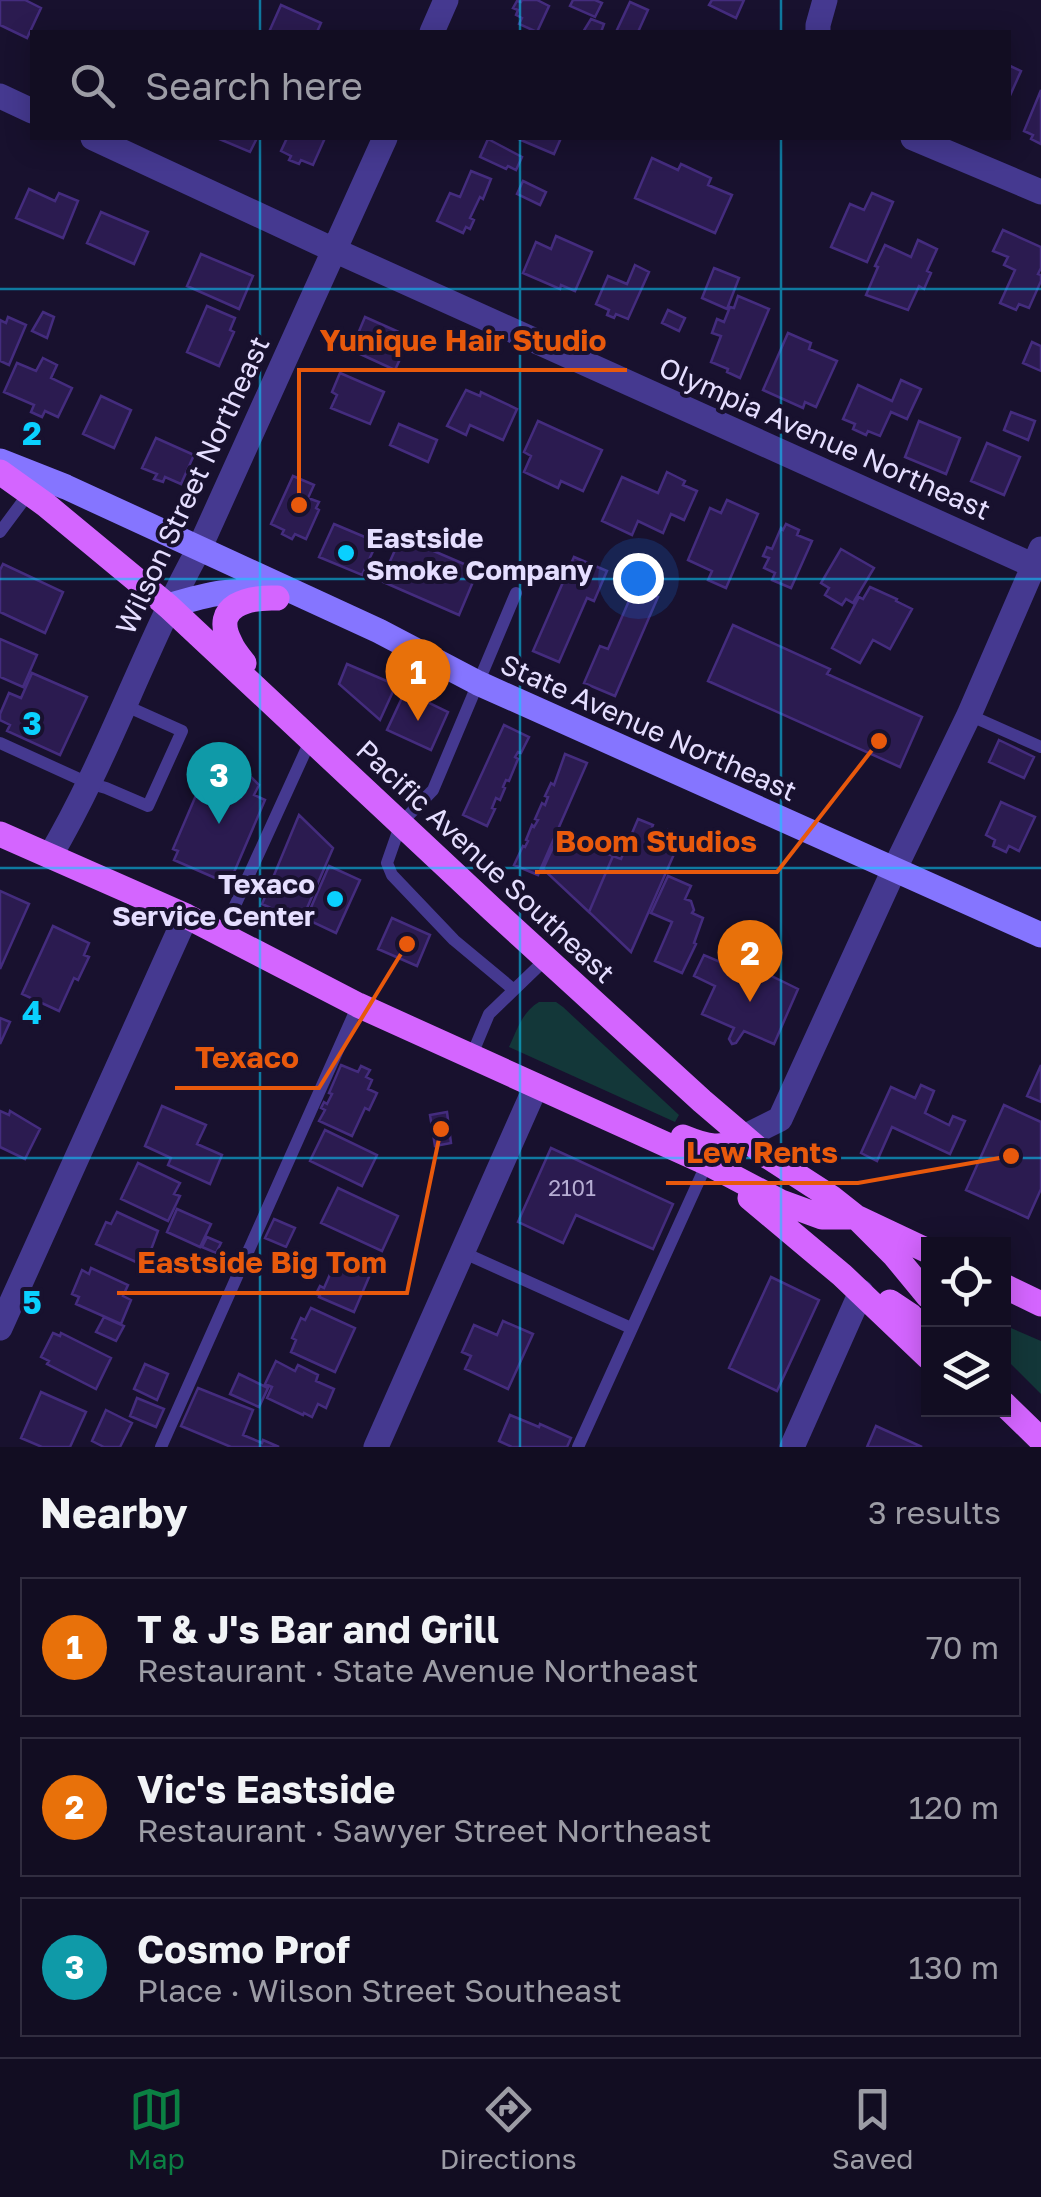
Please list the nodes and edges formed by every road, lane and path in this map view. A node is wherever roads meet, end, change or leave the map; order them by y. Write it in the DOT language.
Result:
graph roads {
  1 [pos="446,0"];
  2 [pos="825,0"];
  3 [pos="433,30"];
  4 [pos="818,30"];
  5 [pos="0,96"];
  6 [pos="30,110"];
  7 [pos="97,140"];
  8 [pos="384,140"];
  9 [pos="918,140"];
  10 [pos="1041,192"];
  11 [pos="334,250"];
  12 [pos="0,461"];
  13 [pos="0,472"];
  14 [pos="29,493"];
  15 [pos="0,532"];
  16 [pos="199,549"];
  17 [pos="1039,561"];
  18 [pos="516,593"];
  19 [pos="277,598"];
  20 [pos="168,606"];
  21 [pos="452,671"];
  22 [pos="478,683"];
  23 [pos="123,705"];
  24 [pos="969,715"];
  25 [pos="288,718"];
  26 [pos="312,739"];
  27 [pos="0,743"];
  28 [pos="1041,748"];
  29 [pos="88,783"];
  30 [pos="401,823"];
  31 [pos="0,834"];
  32 [pos="50,856"];
  33 [pos="894,870"];
  34 [pos="186,916"];
  35 [pos="222,934"];
  36 [pos="1041,935"];
  37 [pos="546,959"];
  38 [pos="514,990"];
  39 [pos="358,1005"];
  40 [pos="471,1057"];
  41 [pos="536,1086"];
  42 [pos="744,1137"];
  43 [pos="707,1163"];
  44 [pos="856,1217"];
  45 [pos="921,1248"];
  46 [pos="462,1252"];
  47 [pos="921,1288"];
  48 [pos="1011,1289"];
  49 [pos="861,1292"];
  50 [pos="1041,1304"];
  51 [pos="922,1327"];
  52 [pos="0,1328"];
  53 [pos="631,1328"];
  54 [pos="921,1350"];
  55 [pos="1011,1411"];
  56 [pos="1041,1440"];
  57 [pos="161,1447"];
  58 [pos="376,1447"];
  59 [pos="578,1447"];
  60 [pos="792,1447"];
  1 -- 3 [label="street"];
  2 -- 4 [label="street"];
  5 -- 6 [label="street"];
  7 -- 11 [label="street, Olympia Avenue Northeast"];
  8 -- 11 [label="street, Wilson Street Northeast"];
  9 -- 10 [label="street"];
  11 -- 16 [label="street, Wilson Street Northeast"];
  11 -- 17 [label="street, Olympia Avenue Northeast"];
  12 -- 16 [label="street, State Avenue Northeast"];
  13 -- 14 [label="main road, Pacific Avenue Southeast"];
  14 -- 15 [label="lane"];
  14 -- 20 [label="main road, Pacific Avenue Southeast"];
  16 -- 20 [label="street, Wilson Street Northeast"];
  16 -- 21 [label="street, State Avenue Northeast"];
  17 -- 24 [label="street"];
  18 -- 22 [label="lane"];
  19 -- 20 [label="street, State Avenue Northeast"];
  19 -- 21 [label="street, State Avenue Northeast"];
  19 -- 25 [label="main road"];
  20 -- 23 [label="street, Wilson Street Northeast"];
  20 -- 25 [label="main road, Pacific Avenue Southeast"];
  21 -- 22 [label="street, State Avenue Northeast"];
  22 -- 30 [label="lane"];
  22 -- 33 [label="street, State Avenue Northeast"];
  23 -- 29 [label="street, Wilson Street Northeast"];
  23 -- 29 [label="lane"];
  24 -- 28 [label="lane"];
  24 -- 33 [label="street"];
  25 -- 26 [label="main road, Pacific Avenue Southeast"];
  26 -- 30 [label="main road, Pacific Avenue Southeast"];
  26 -- 35 [label="lane"];
  27 -- 29 [label="lane"];
  29 -- 32 [label="street, Wilson Street Northeast"];
  30 -- 37 [label="main road, Pacific Avenue Southeast"];
  30 -- 38 [label="lane"];
  31 -- 32 [label="main road"];
  32 -- 34 [label="main road"];
  33 -- 36 [label="street, State Avenue Northeast"];
  33 -- 42 [label="street"];
  34 -- 35 [label="main road"];
  34 -- 52 [label="street"];
  35 -- 39 [label="main road"];
  37 -- 38 [label="lane"];
  37 -- 42 [label="main road, Pacific Avenue Southeast"];
  38 -- 40 [label="lane"];
  39 -- 40 [label="main road"];
  39 -- 57 [label="lane"];
  40 -- 41 [label="main road"];
  41 -- 42 [label="main road"];
  41 -- 43 [label="main road"];
  41 -- 46 [label="street"];
  42 -- 44 [label="main road, Pacific Avenue Southeast"];
  43 -- 44 [label="main road"];
  43 -- 49 [label="main road"];
  43 -- 53 [label="lane"];
  44 -- 45 [label="main road"];
  44 -- 47 [label="main road, Pacific Avenue Southeast"];
  46 -- 53 [label="lane"];
  46 -- 58 [label="street"];
  48 -- 50 [label="main road"];
  49 -- 51 [label="main road"];
  49 -- 54 [label="main road"];
  49 -- 60 [label="street"];
  53 -- 59 [label="lane"];
  55 -- 56 [label="main road"];
}
